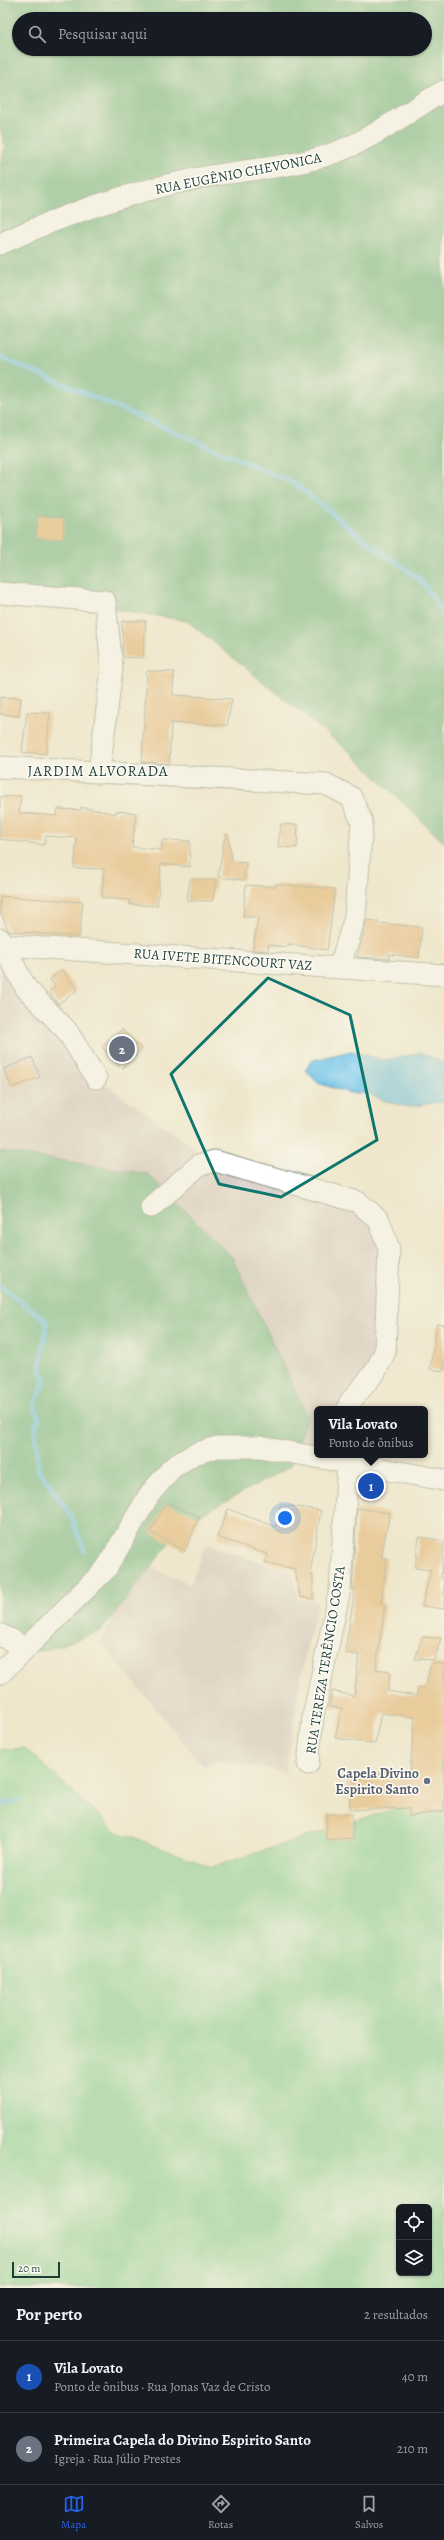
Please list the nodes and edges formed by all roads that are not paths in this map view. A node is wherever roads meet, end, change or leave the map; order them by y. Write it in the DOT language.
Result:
graph roads {
  1 [pos="444,91"];
  2 [pos="0,244"];
  3 [pos="0,593"];
  4 [pos="0,767"];
  5 [pos="99,773"];
  6 [pos="1,942"];
  7 [pos="340,966"];
  8 [pos="444,975"];
  9 [pos="96,1078"];
  10 [pos="151,1207"];
  11 [pos="349,1406"];
  12 [pos="314,1454"];
  13 [pos="347,1458"];
  14 [pos="444,1480"];
  15 [pos="0,1635"];
  16 [pos="24,1650"];
  17 [pos="2,1666"];
  18 [pos="308,1764"];
  1 -- 2 [label="street, RUA EUGÊNIO CHEVONICA"];
  3 -- 5 [label="street"];
  4 -- 5 [label="street"];
  5 -- 7 [label="street"];
  6 -- 7 [label="street, RUA IVETE BITENCOURT VAZ"];
  6 -- 9 [label="street"];
  7 -- 8 [label="street, RUA IVETE BITENCOURT VAZ"];
  10 -- 11 [label="street"];
  12 -- 16 [label="street"];
  13 -- 14 [label="street"];
  13 -- 18 [label="street, RUA TEREZA TERÊNCIO COSTA"];
  15 -- 16 [label="main road"];
  16 -- 17 [label="main road"];
}
